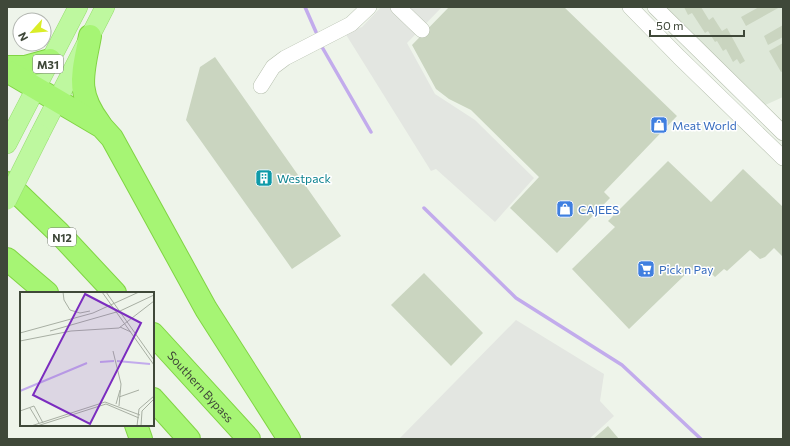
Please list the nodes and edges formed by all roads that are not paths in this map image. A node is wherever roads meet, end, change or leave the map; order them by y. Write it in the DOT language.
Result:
graph roads {
  1 [pos="78,7"];
  2 [pos="105,7"];
  3 [pos="369,7"];
  4 [pos="398,7"];
  5 [pos="630,7"];
  6 [pos="654,7"];
  7 [pos="422,30"];
  8 [pos="90,36"];
  9 [pos="50,60"];
  10 [pos="7,67"];
  11 [pos="7,71"];
  12 [pos="261,86"];
  13 [pos="36,87"];
  14 [pos="57,100"];
  15 [pos="102,127"];
  16 [pos="783,133"];
  17 [pos="7,144"];
  18 [pos="783,158"];
  19 [pos="7,183"];
  20 [pos="7,200"];
  21 [pos="7,259"];
  22 [pos="7,270"];
  23 [pos="28,292"];
  24 [pos="46,292"];
  25 [pos="114,292"];
  26 [pos="154,335"];
  27 [pos="154,400"];
  28 [pos="136,426"];
  29 [pos="141,439"];
  30 [pos="189,439"];
  31 [pos="249,439"];
  32 [pos="289,439"];
  1 -- 9 [label="main road, M31"];
  2 -- 8 [label="main road, M31"];
  3 -- 12 [label="street"];
  4 -- 7 [label="street"];
  5 -- 18 [label="street"];
  6 -- 16 [label="street"];
  8 -- 14 [label="main road, M31"];
  8 -- 15 [label="highway"];
  9 -- 10 [label="highway"];
  9 -- 13 [label="main road, M31"];
  11 -- 13 [label="highway"];
  13 -- 14 [label="highway"];
  13 -- 17 [label="main road, M31"];
  14 -- 15 [label="highway"];
  14 -- 20 [label="main road, M31, bridge"];
  15 -- 32 [label="highway"];
  19 -- 25 [label="highway, N12"];
  21 -- 24 [label="highway"];
  22 -- 23 [label="highway"];
  26 -- 31 [label="highway, Southern Bypass"];
  27 -- 30 [label="highway"];
  28 -- 29 [label="highway"];
}
